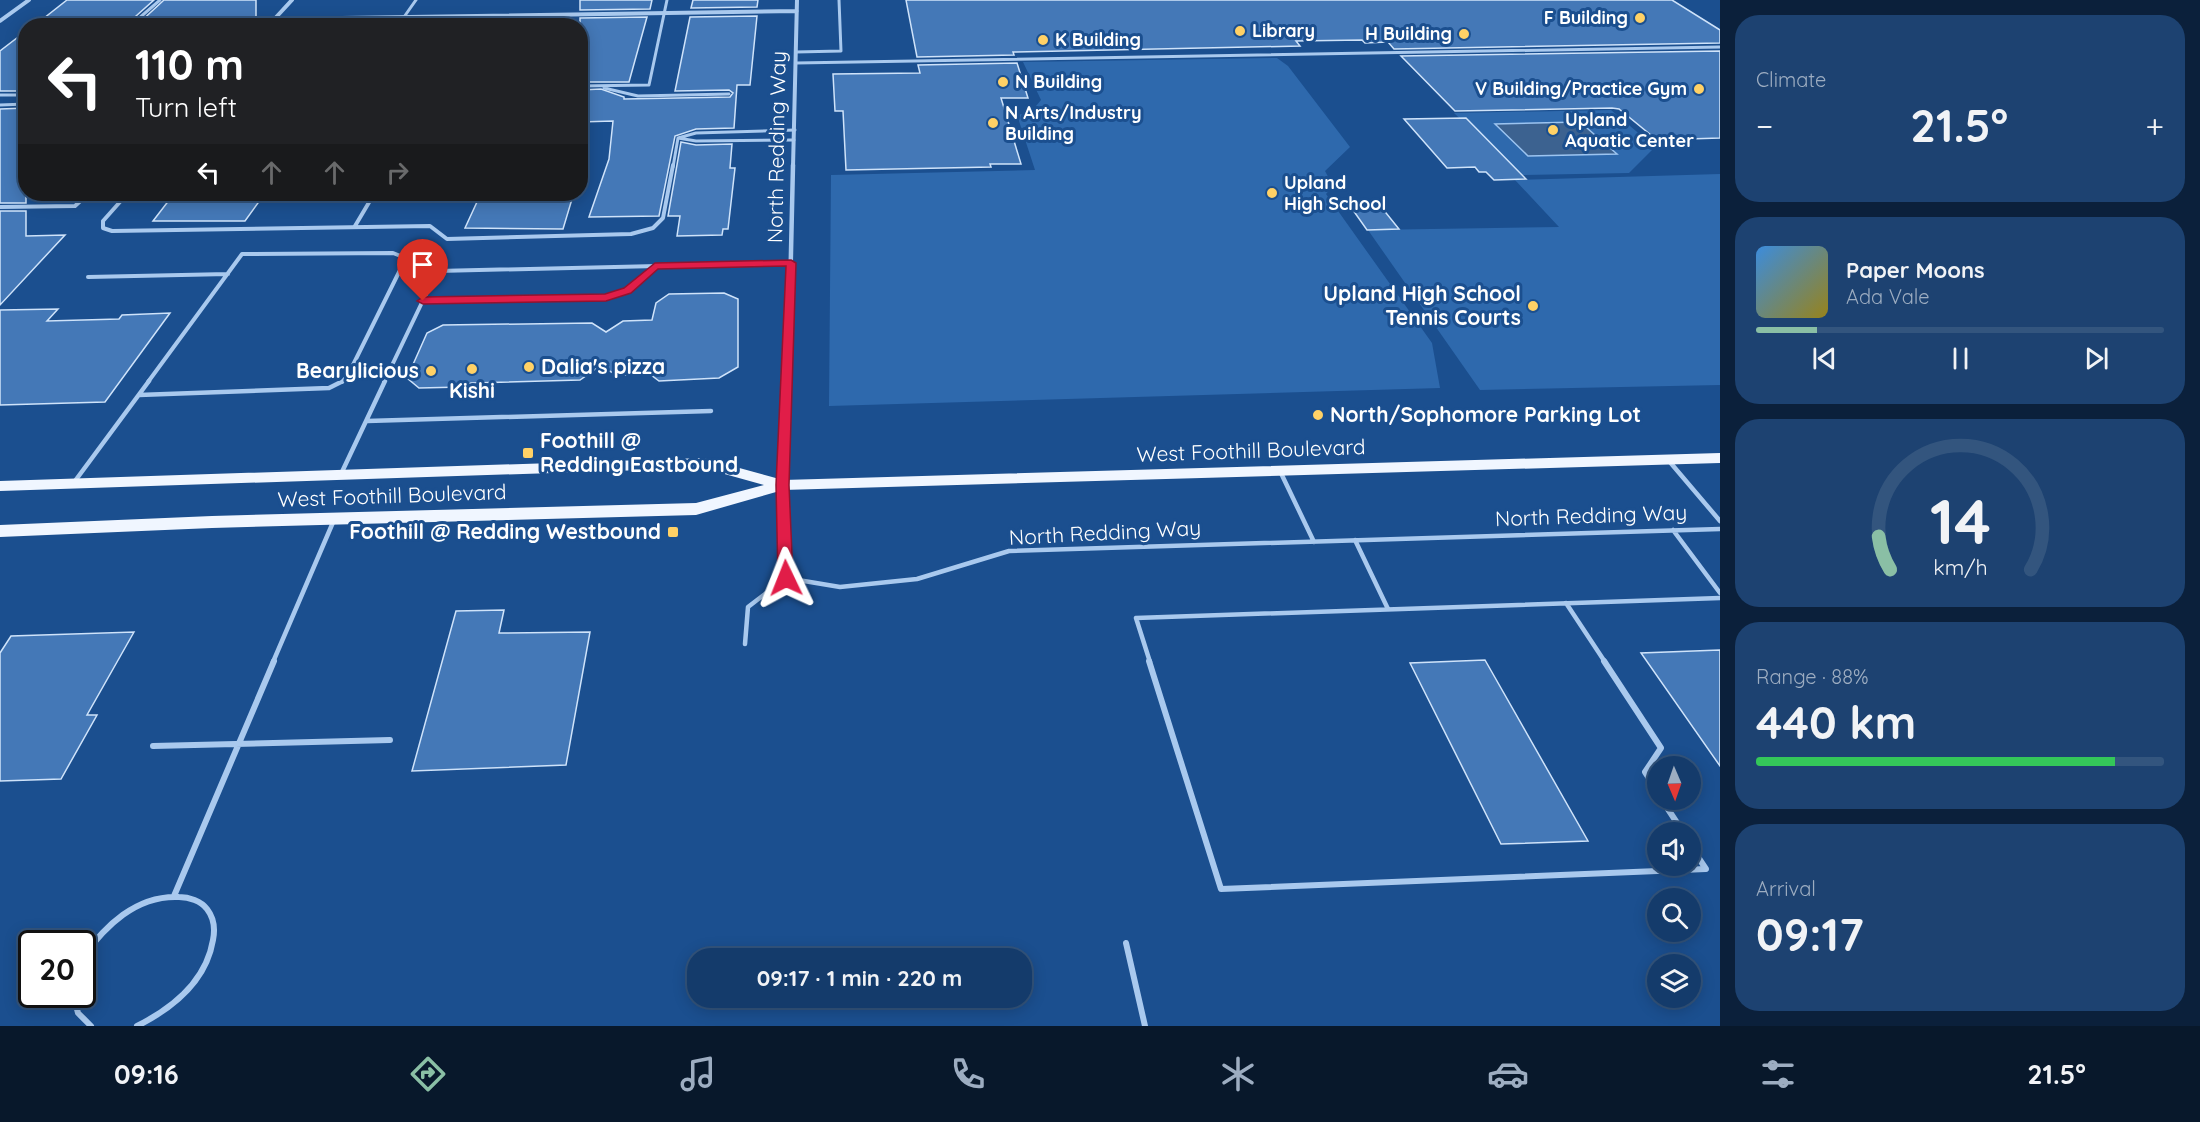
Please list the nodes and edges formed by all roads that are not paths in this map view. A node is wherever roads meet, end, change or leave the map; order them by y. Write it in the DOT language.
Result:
graph roads {
  1 [pos="29,0"];
  2 [pos="160,0"];
  3 [pos="292,0"];
  4 [pos="416,0"];
  5 [pos="667,0"];
  6 [pos="797,0"];
  7 [pos="839,0"];
  8 [pos="797,11"];
  9 [pos="663,14"];
  10 [pos="404,17"];
  11 [pos="139,18"];
  12 [pos="276,18"];
  13 [pos="340,18"];
  14 [pos="0,21"];
  15 [pos="1720,47"];
  16 [pos="796,52"];
  17 [pos="796,63"];
  18 [pos="588,86"];
  19 [pos="594,86"];
  20 [pos="729,94"];
  21 [pos="0,95"];
  22 [pos="18,95"];
  23 [pos="18,104"];
  24 [pos="0,105"];
  25 [pos="795,130"];
  26 [pos="678,138"];
  27 [pos="794,140"];
  28 [pos="81,201"];
  29 [pos="121,201"];
  30 [pos="370,201"];
  31 [pos="0,207"];
  32 [pos="355,226"];
  33 [pos="791,263"];
  34 [pos="655,266"];
  35 [pos="228,274"];
  36 [pos="88,277"];
  37 [pos="423,301"];
  38 [pos="139,395"];
  39 [pos="711,411"];
  40 [pos="367,421"];
  41 [pos="1720,458"];
  42 [pos="1667,459"];
  43 [pos="1280,471"];
  44 [pos="341,475"];
  45 [pos="73,483"];
  46 [pos="783,485"];
  47 [pos="0,486"];
  48 [pos="334,519"];
  49 [pos="1720,521"];
  50 [pos="1720,529"];
  51 [pos="1673,530"];
  52 [pos="0,531"];
  53 [pos="1355,540"];
  54 [pos="1314,542"];
  55 [pos="786,578"];
  56 [pos="1720,593"];
  57 [pos="1720,598"];
  58 [pos="1566,603"];
  59 [pos="1388,609"];
  60 [pos="745,644"];
  61 [pos="390,740"];
  62 [pos="239,744"];
  63 [pos="153,746"];
  64 [pos="1656,756"];
  65 [pos="1647,871"];
  66 [pos="174,896"];
  67 [pos="96,939"];
  68 [pos="1126,943"];
  69 [pos="75,1008"];
  70 [pos="91,1026"];
  71 [pos="137,1026"];
  72 [pos="1145,1026"];
  1 -- 14 [label="street"];
  2 -- 11 [label="lane"];
  3 -- 12 [label="street"];
  4 -- 10 [label="lane"];
  5 -- 9 [label="lane"];
  6 -- 8 [label="street, North Redding Way"];
  7 -- 16 [label="lane"];
  8 -- 9 [label="street"];
  8 -- 16 [label="street, North Redding Way"];
  9 -- 10 [label="street"];
  9 -- 19 [label="lane"];
  10 -- 13 [label="street"];
  15 -- 17 [label="lane"];
  16 -- 17 [label="street, North Redding Way"];
  17 -- 25 [label="street, North Redding Way"];
  18 -- 19 [label="lane"];
  19 -- 20 [label="lane"];
  21 -- 22 [label="lane"];
  23 -- 24 [label="lane"];
  25 -- 26 [label="lane"];
  25 -- 27 [label="street, North Redding Way"];
  26 -- 27 [label="lane"];
  26 -- 32 [label="lane"];
  27 -- 33 [label="street, North Redding Way"];
  28 -- 31 [label="lane"];
  29 -- 32 [label="lane"];
  30 -- 32 [label="lane"];
  33 -- 34 [label="lane"];
  33 -- 46 [label="street, North Redding Way"];
  34 -- 37 [label="lane"];
  34 -- 37 [label="lane"];
  35 -- 36 [label="lane"];
  35 -- 38 [label="lane"];
  35 -- 38 [label="lane"];
  37 -- 40 [label="lane"];
  38 -- 45 [label="lane"];
  39 -- 40 [label="lane"];
  40 -- 44 [label="lane"];
  41 -- 42 [label="main road, West Foothill Boulevard"];
  42 -- 43 [label="main road, West Foothill Boulevard"];
  42 -- 49 [label="lane"];
  43 -- 46 [label="main road, West Foothill Boulevard"];
  43 -- 54 [label="lane"];
  44 -- 45 [label="main road, West Foothill Boulevard"];
  44 -- 46 [label="main road, West Foothill Boulevard"];
  45 -- 47 [label="main road, West Foothill Boulevard"];
  46 -- 48 [label="main road, West Foothill Boulevard"];
  46 -- 55 [label="lane, North Redding Way"];
  48 -- 52 [label="main road, West Foothill Boulevard"];
  48 -- 62 [label="lane"];
  50 -- 51 [label="lane, North Redding Way"];
  51 -- 53 [label="lane, North Redding Way"];
  51 -- 56 [label="lane"];
  53 -- 54 [label="lane, North Redding Way"];
  53 -- 59 [label="lane"];
  54 -- 55 [label="lane, North Redding Way"];
  55 -- 60 [label="lane"];
  57 -- 58 [label="lane"];
  58 -- 59 [label="lane"];
  58 -- 64 [label="lane"];
  59 -- 65 [label="lane"];
  61 -- 62 [label="lane"];
  62 -- 63 [label="lane"];
  62 -- 66 [label="lane"];
  66 -- 67 [label="lane"];
  66 -- 71 [label="lane"];
  68 -- 72 [label="lane"];
  69 -- 70 [label="lane"];
}
